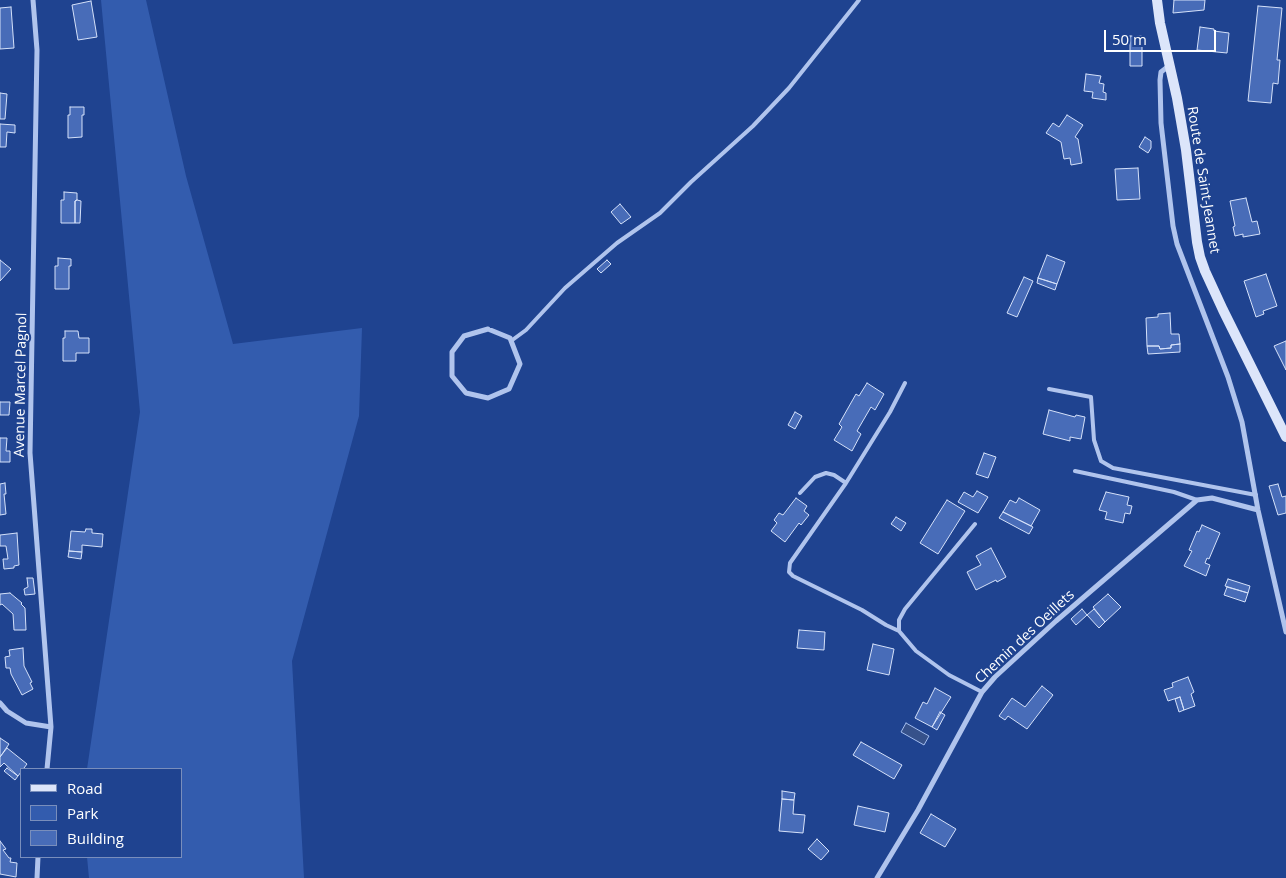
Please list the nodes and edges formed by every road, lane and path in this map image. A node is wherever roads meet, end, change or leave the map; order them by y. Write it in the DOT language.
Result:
graph roads {
  1 [pos="33,0"];
  2 [pos="859,0"];
  3 [pos="1157,0"];
  4 [pos="1170,65"];
  5 [pos="511,341"];
  6 [pos="905,383"];
  7 [pos="1048,389"];
  8 [pos="1286,437"];
  9 [pos="1075,471"];
  10 [pos="846,483"];
  11 [pos="800,493"];
  12 [pos="1256,495"];
  13 [pos="1197,500"];
  14 [pos="1258,510"];
  15 [pos="975,524"];
  16 [pos="899,631"];
  17 [pos="1286,632"];
  18 [pos="982,692"];
  19 [pos="0,703"];
  20 [pos="51,727"];
  21 [pos="47,768"];
  22 [pos="38,858"];
  23 [pos="36,878"];
  24 [pos="877,878"];
  1 -- 20 [label="street, Avenue Marcel Pagnol"];
  2 -- 5 [label="lane"];
  3 -- 4 [label="main road, Route de Saint-Jeannet"];
  4 -- 8 [label="main road, Route de Saint-Jeannet"];
  4 -- 12 [label="street"];
  5 -- 5 [label="street"];
  6 -- 10 [label="lane"];
  7 -- 12 [label="lane"];
  9 -- 13 [label="lane"];
  10 -- 11 [label="lane"];
  10 -- 16 [label="lane"];
  12 -- 14 [label="street"];
  13 -- 14 [label="street"];
  13 -- 18 [label="street, Chemin des Oeillets"];
  14 -- 17 [label="street"];
  15 -- 16 [label="lane"];
  16 -- 18 [label="lane"];
  18 -- 24 [label="street, Chemin des Oeillets"];
  19 -- 20 [label="street"];
  20 -- 21 [label="street, Avenue Marcel Pagnol"];
  22 -- 23 [label="street"];
}
